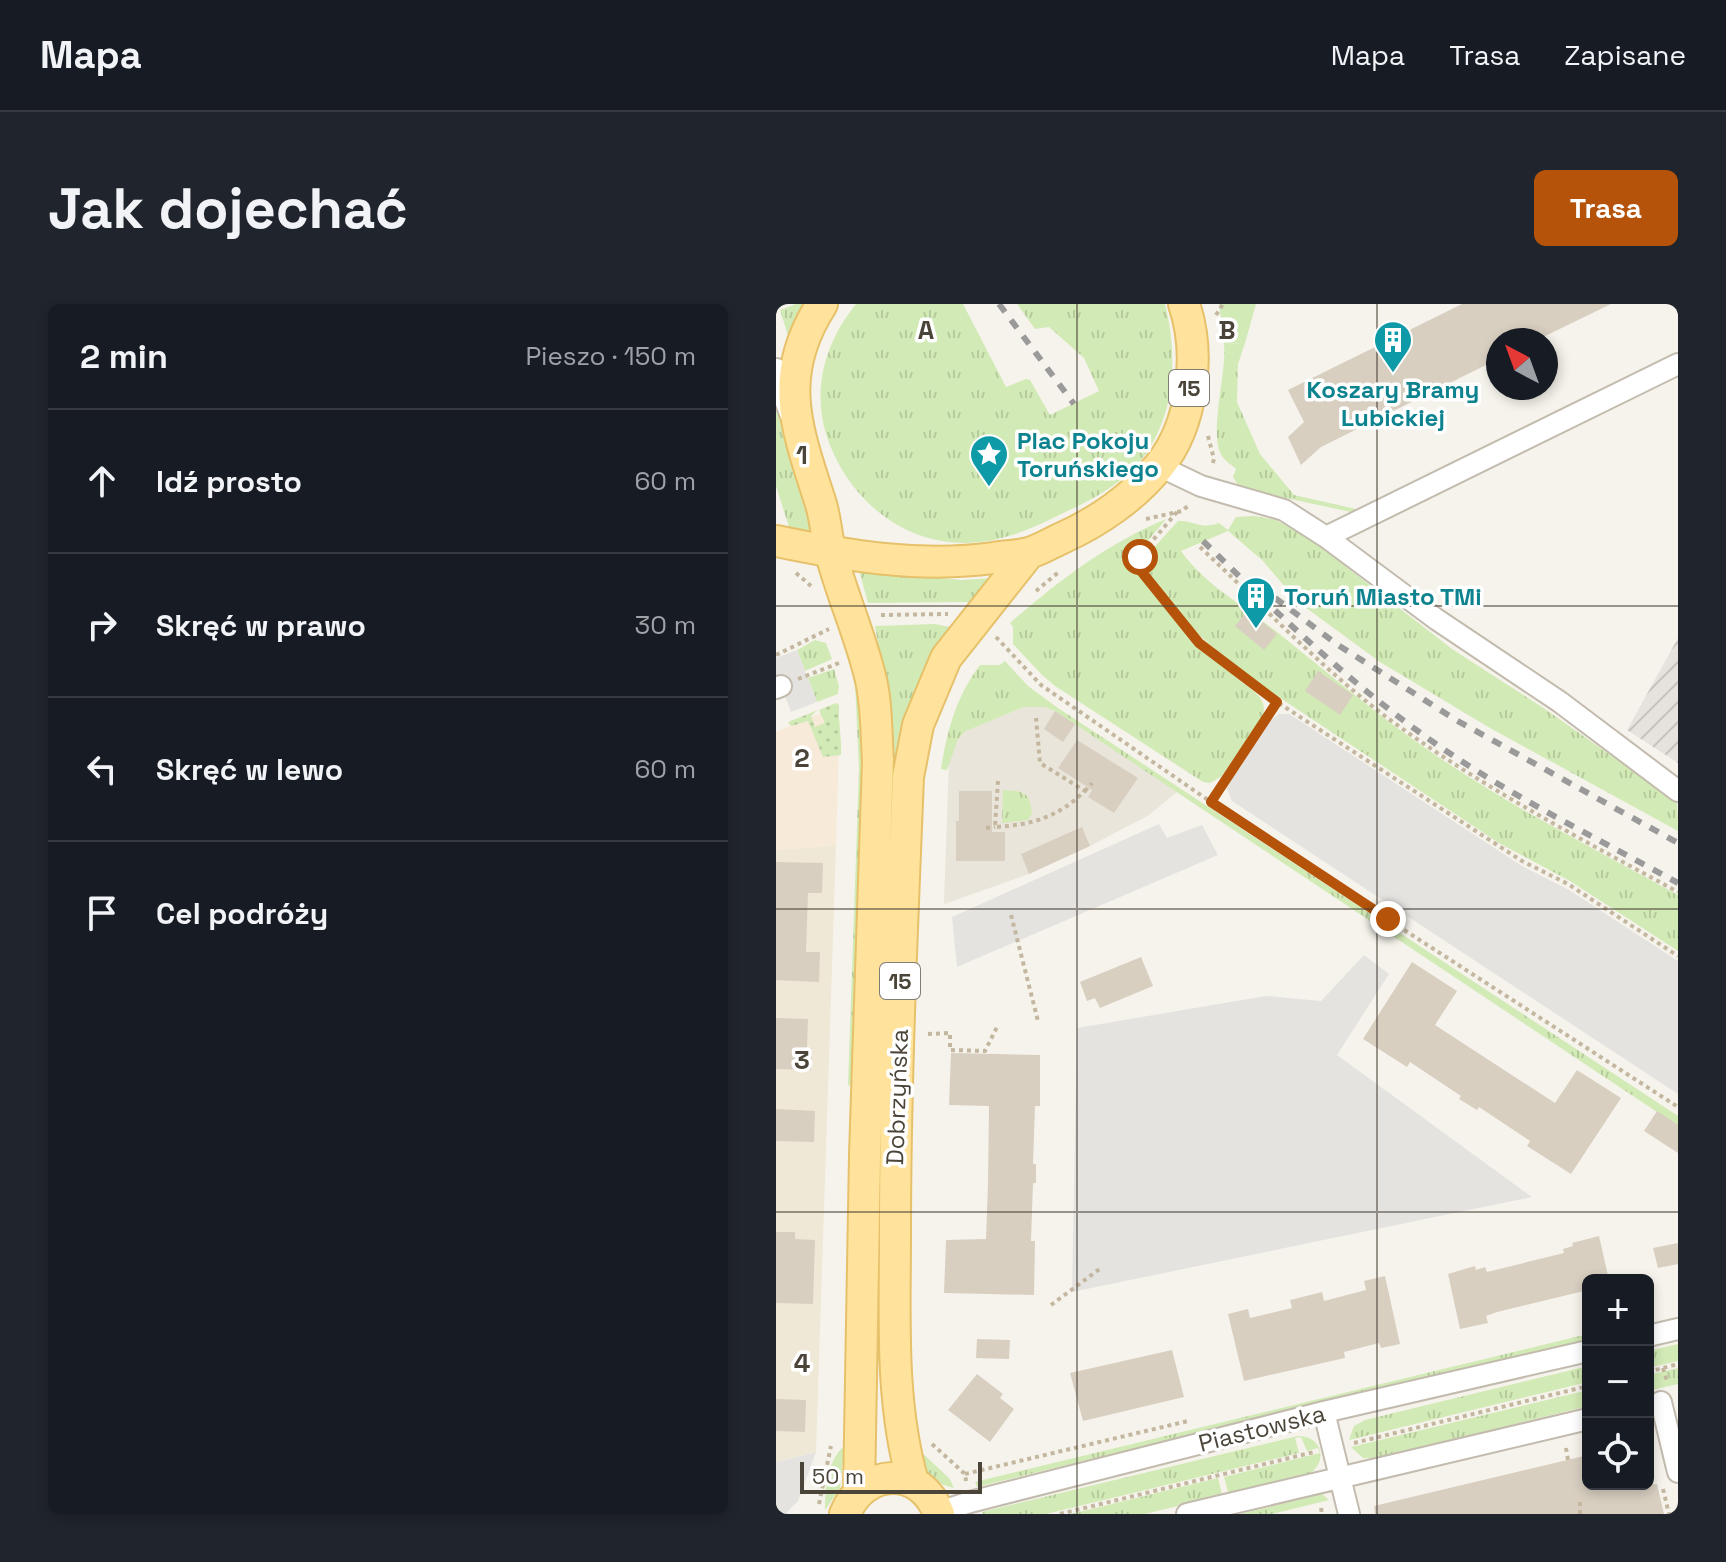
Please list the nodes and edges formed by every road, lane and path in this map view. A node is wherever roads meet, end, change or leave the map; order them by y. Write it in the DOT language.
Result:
graph roads {
  1 [pos="822,304"];
  2 [pos="1184,304"];
  3 [pos="1223,304"];
  4 [pos="1216,315"];
  5 [pos="1678,364"];
  6 [pos="776,371"];
  7 [pos="795,421"];
  8 [pos="1159,466"];
  9 [pos="1177,512"];
  10 [pos="1326,537"];
  11 [pos="1200,547"];
  12 [pos="780,553"];
  13 [pos="830,553"];
  14 [pos="1029,553"];
  15 [pos="813,588"];
  16 [pos="961,614"];
  17 [pos="871,616"];
  18 [pos="834,627"];
  19 [pos="987,644"];
  20 [pos="776,655"];
  21 [pos="843,661"];
  22 [pos="779,687"];
  23 [pos="1277,702"];
  24 [pos="1036,718"];
  25 [pos="998,781"];
  26 [pos="1092,783"];
  27 [pos="1085,791"];
  28 [pos="1678,791"];
  29 [pos="1211,802"];
  30 [pos="995,827"];
  31 [pos="986,828"];
  32 [pos="1678,892"];
  33 [pos="1011,915"];
  34 [pos="1678,956"];
  35 [pos="928,1019"];
  36 [pos="1038,1021"];
  37 [pos="997,1027"];
  38 [pos="1678,1107"];
  39 [pos="1101,1268"];
  40 [pos="1051,1305"];
  41 [pos="1678,1329"];
  42 [pos="1654,1335"];
  43 [pos="1582,1352"];
  44 [pos="1678,1364"];
  45 [pos="1654,1370"];
  46 [pos="1662,1402"];
  47 [pos="1324,1412"];
  48 [pos="1582,1420"];
  49 [pos="927,1439"];
  50 [pos="831,1444"];
  51 [pos="1566,1448"];
  52 [pos="1568,1460"];
  53 [pos="1678,1472"];
  54 [pos="965,1474"];
  55 [pos="1340,1477"];
  56 [pos="913,1482"];
  57 [pos="1580,1502"];
  58 [pos="841,1506"];
  59 [pos="939,1513"];
  60 [pos="1187,1514"];
  61 [pos="1349,1514"];
  62 [pos="1580,1514"];
  1 -- 7 [label="main road"];
  2 -- 8 [label="main road, 15"];
  3 -- 4 [label="path"];
  5 -- 10 [label="street"];
  6 -- 7 [label="street"];
  7 -- 13 [label="main road"];
  8 -- 10 [label="street"];
  8 -- 14 [label="main road, 15"];
  9 -- 23 [label="path"];
  10 -- 28 [label="street"];
  11 -- 32 [label="path"];
  12 -- 13 [label="main road"];
  12 -- 15 [label="path"];
  13 -- 14 [label="main road"];
  13 -- 58 [label="main road, Dobrzyńska / 15"];
  14 -- 56 [label="main road, Dobrzyńska / 15"];
  16 -- 17 [label="path"];
  18 -- 20 [label="path"];
  19 -- 29 [label="path"];
  21 -- 22 [label="path"];
  23 -- 29 [label="path"];
  23 -- 34 [label="path"];
  24 -- 27 [label="path"];
  25 -- 30 [label="path"];
  26 -- 27 [label="path"];
  27 -- 30 [label="path"];
  29 -- 38 [label="path"];
  30 -- 31 [label="path"];
  33 -- 36 [label="path"];
  35 -- 37 [label="path"];
  39 -- 40 [label="path"];
  41 -- 42 [label="street"];
  43 -- 47 [label="street, Piastowska"];
  44 -- 45 [label="path"];
  46 -- 53 [label="street"];
  47 -- 55 [label="street"];
  47 -- 59 [label="street, Piastowska"];
  48 -- 55 [label="street"];
  49 -- 54 [label="path"];
  50 -- 58 [label="path"];
  51 -- 52 [label="path"];
  55 -- 60 [label="street"];
  55 -- 61 [label="street"];
  56 -- 58 [label="main road"];
  56 -- 59 [label="main road, 15"];
  57 -- 62 [label="path"];
}
